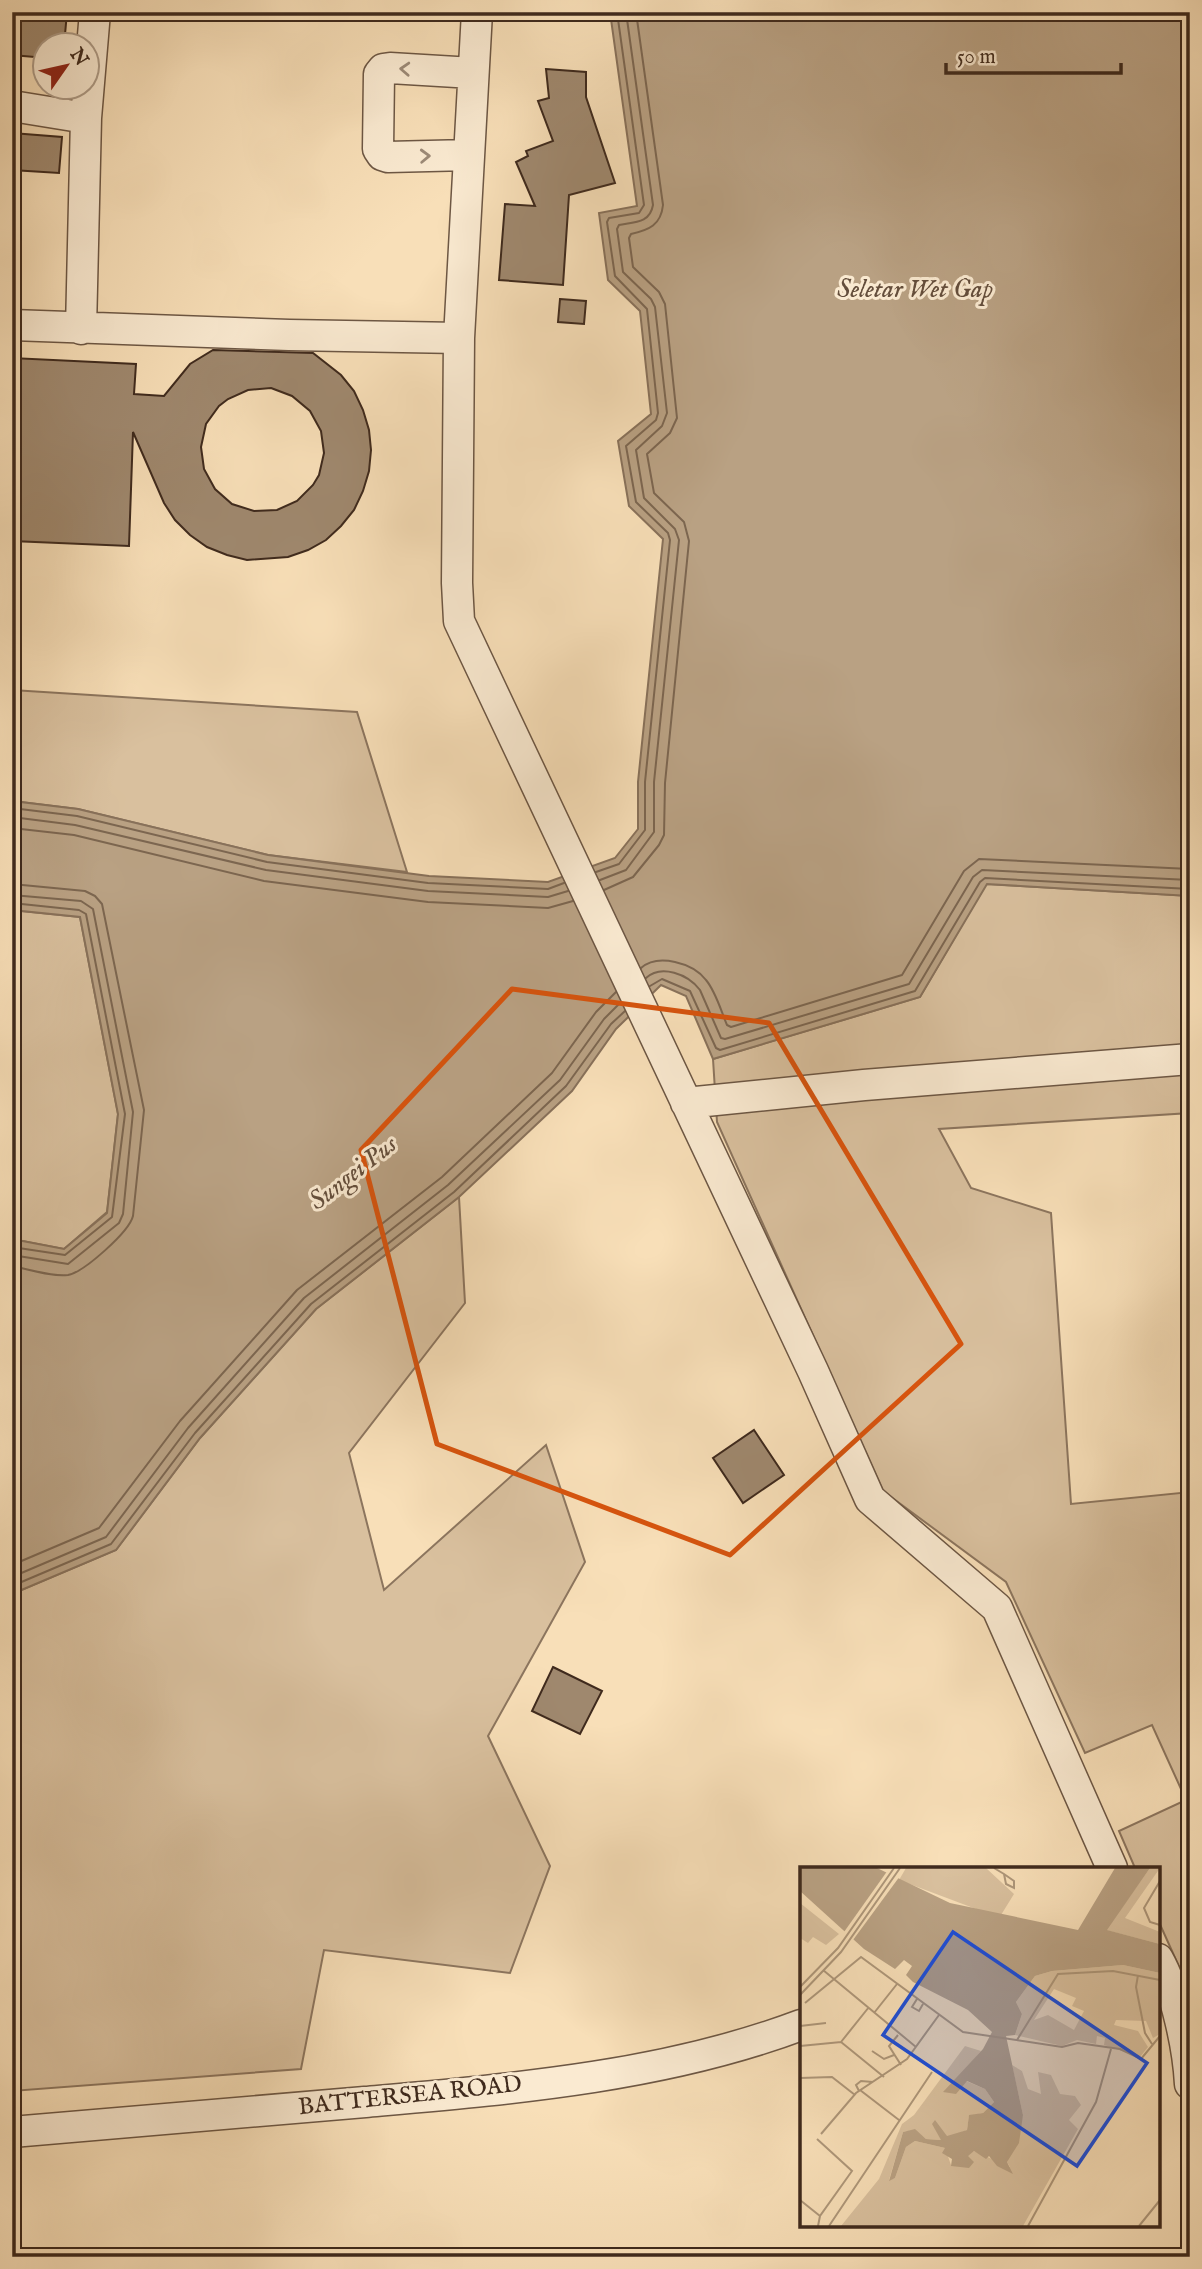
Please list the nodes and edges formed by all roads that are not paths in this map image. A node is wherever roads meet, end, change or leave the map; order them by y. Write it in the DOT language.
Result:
graph roads {
  1 [pos="94,12"];
  2 [pos="477,12"];
  3 [pos="473,73"];
  4 [pos="12,106"];
  5 [pos="86,118"];
  6 [pos="469,155"];
  7 [pos="12,325"];
  8 [pos="81,329"];
  9 [pos="459,338"];
  10 [pos="1190,1059"];
  11 [pos="686,1103"];
  12 [pos="1112,1867"];
  13 [pos="1160,1963"];
  14 [pos="800,2025"];
  15 [pos="1190,2084"];
  16 [pos="12,2132"];
  1 -- 5 [label="lane"];
  2 -- 3 [label="lane"];
  3 -- 6 [label="lane"];
  3 -- 6 [label="lane, one-way"];
  4 -- 5 [label="lane"];
  5 -- 8 [label="lane"];
  6 -- 9 [label="lane"];
  7 -- 8 [label="lane"];
  8 -- 9 [label="lane"];
  9 -- 11 [label="lane"];
  10 -- 11 [label="lane"];
  11 -- 12 [label="lane"];
  13 -- 15 [label="lane"];
  14 -- 16 [label="lane, BATTERSEA ROAD"];
}
